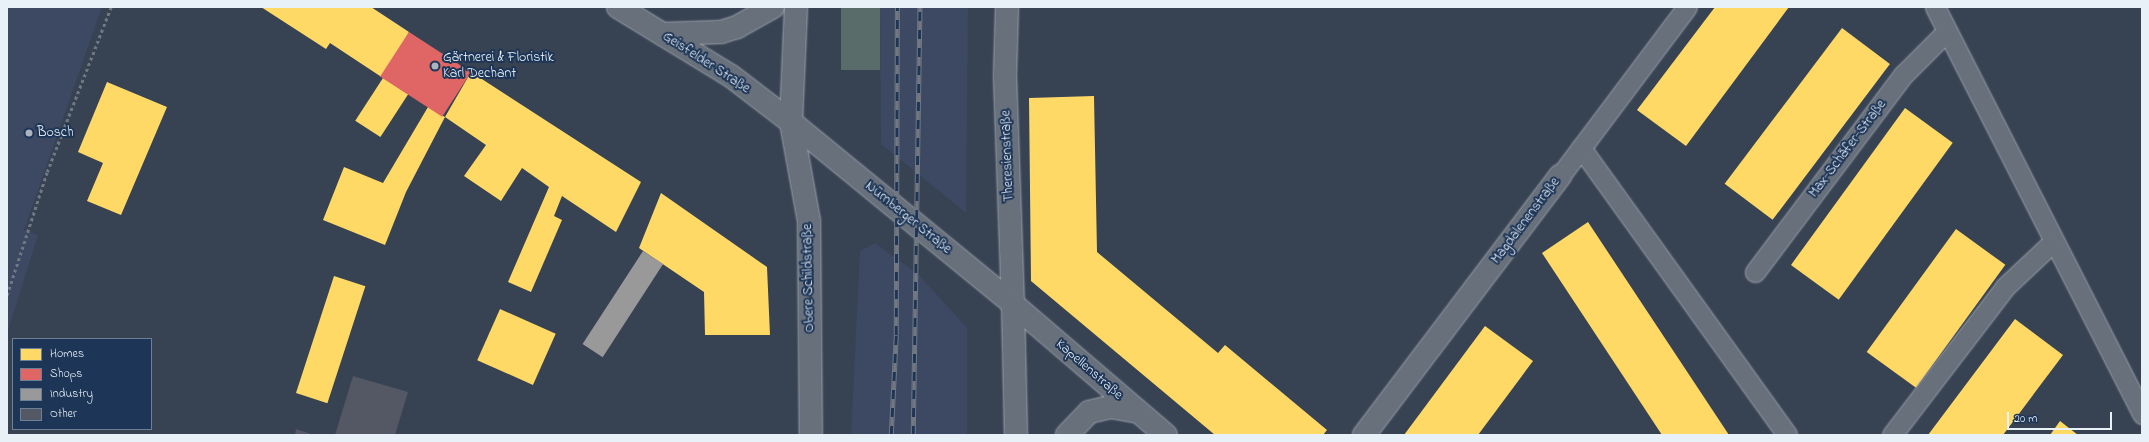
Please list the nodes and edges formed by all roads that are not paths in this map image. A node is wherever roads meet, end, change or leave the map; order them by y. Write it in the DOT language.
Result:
graph roads {
  1 [pos="618,7"];
  2 [pos="773,7"];
  3 [pos="796,7"];
  4 [pos="1007,7"];
  5 [pos="1687,7"];
  6 [pos="1935,7"];
  7 [pos="1947,31"];
  8 [pos="662,34"];
  9 [pos="791,122"];
  10 [pos="1581,148"];
  11 [pos="1560,176"];
  12 [pos="2054,241"];
  13 [pos="1755,272"];
  14 [pos="1013,304"];
  15 [pos="1138,412"];
  16 [pos="2142,414"];
  17 [pos="810,435"];
  18 [pos="1016,435"];
  19 [pos="1067,435"];
  20 [pos="1166,435"];
  21 [pos="1364,435"];
  22 [pos="1787,435"];
  23 [pos="1892,435"];
  1 -- 8 [label="street, Geisfelder Straße"];
  2 -- 8 [label="street"];
  3 -- 9 [label="street"];
  4 -- 14 [label="street, Theresienstraße"];
  5 -- 10 [label="lane, Magdalenenstraße"];
  6 -- 7 [label="lane"];
  7 -- 12 [label="lane"];
  7 -- 13 [label="lane, Max-Schäfer-Straße"];
  8 -- 9 [label="street, Geisfelder Straße"];
  9 -- 14 [label="street, Nürnberger Straße"];
  9 -- 17 [label="street, Obere Schildstraße"];
  10 -- 11 [label="lane, Magdalenenstraße"];
  10 -- 22 [label="lane"];
  11 -- 21 [label="street, Magdalenenstraße"];
  12 -- 16 [label="lane"];
  12 -- 23 [label="lane"];
  14 -- 15 [label="street, Kapellenstraße"];
  14 -- 18 [label="street"];
  15 -- 19 [label="street"];
  15 -- 20 [label="street, Kapellenstraße"];
}
